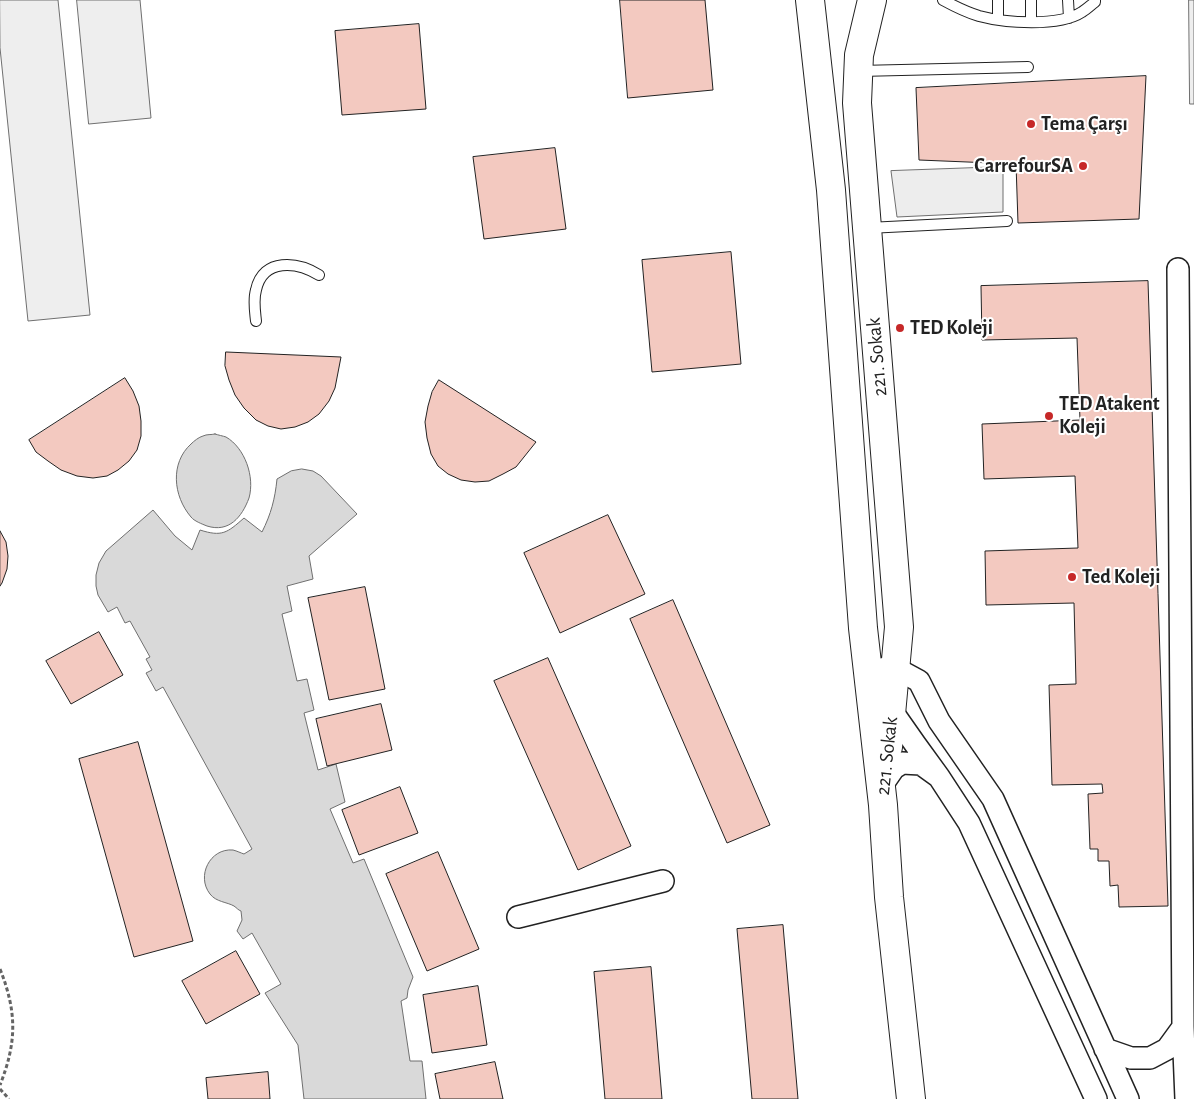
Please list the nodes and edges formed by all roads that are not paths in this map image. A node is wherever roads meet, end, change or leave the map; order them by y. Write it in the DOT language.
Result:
graph roads {
  1 [pos="810,0"];
  2 [pos="872,0"];
  3 [pos="943,0"];
  4 [pos="998,0"];
  5 [pos="1031,0"];
  6 [pos="1068,0"];
  7 [pos="1095,0"];
  8 [pos="964,5"];
  9 [pos="1069,18"];
  10 [pos="998,19"];
  11 [pos="1031,22"];
  12 [pos="1028,67"];
  13 [pos="859,71"];
  14 [pos="1007,221"];
  15 [pos="867,228"];
  16 [pos="1178,269"];
  17 [pos="320,275"];
  18 [pos="256,321"];
  19 [pos="899,627"];
  20 [pos="895,668"];
  21 [pos="869,678"];
  22 [pos="920,681"];
  23 [pos="892,710"];
  24 [pos="940,776"];
  25 [pos="884,793"];
  26 [pos="663,881"];
  27 [pos="518,917"];
  28 [pos="1183,1027"];
  29 [pos="1105,1049"];
  30 [pos="911,1099"];
  31 [pos="1096,1099"];
  32 [pos="1128,1099"];
  33 [pos="1186,1099"];
  1 -- 21 [label="street, 221. Sokak"];
  2 -- 13 [label="street, 221. Sokak"];
  3 -- 8 [label="lane"];
  4 -- 10 [label="lane"];
  5 -- 11 [label="lane"];
  6 -- 9 [label="lane"];
  7 -- 9 [label="lane"];
  8 -- 10 [label="lane"];
  9 -- 11 [label="lane"];
  10 -- 11 [label="lane"];
  12 -- 13 [label="lane"];
  13 -- 15 [label="street, 221. Sokak"];
  14 -- 15 [label="lane"];
  15 -- 19 [label="street, 221. Sokak"];
  16 -- 28 [label="street"];
  17 -- 18 [label="lane"];
  19 -- 20 [label="street, 221. Sokak"];
  19 -- 22 [label="street"];
  20 -- 21 [label="street"];
  20 -- 22 [label="street"];
  20 -- 23 [label="street, 221. Sokak"];
  21 -- 23 [label="street"];
  21 -- 25 [label="street, 221. Sokak"];
  22 -- 29 [label="street"];
  23 -- 24 [label="street"];
  23 -- 25 [label="street, 221. Sokak"];
  24 -- 25 [label="street"];
  24 -- 31 [label="street"];
  25 -- 30 [label="street"];
  26 -- 27 [label="street"];
  28 -- 29 [label="street"];
  28 -- 33 [label="street"];
  29 -- 32 [label="street"];
}
